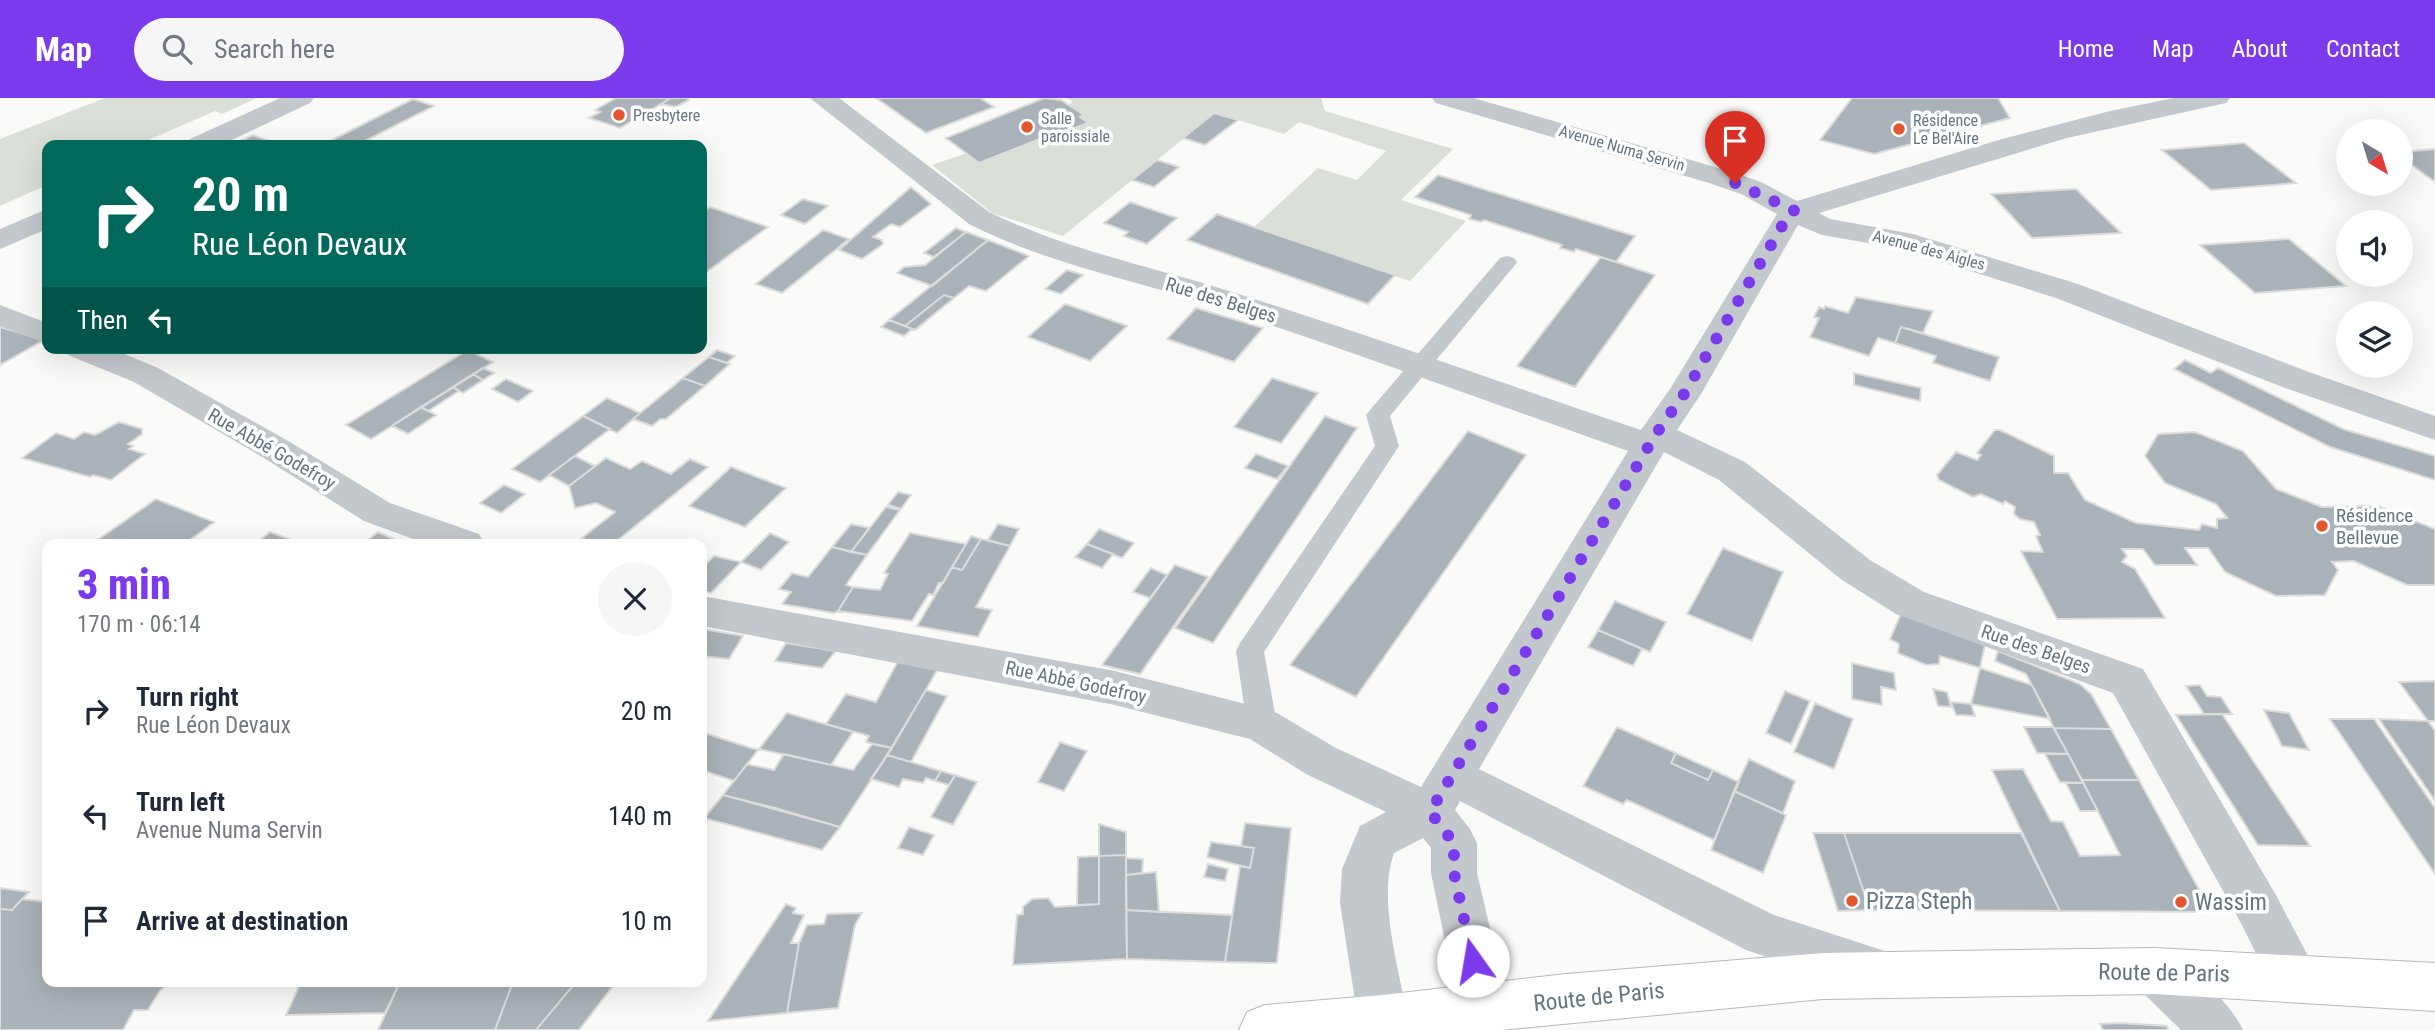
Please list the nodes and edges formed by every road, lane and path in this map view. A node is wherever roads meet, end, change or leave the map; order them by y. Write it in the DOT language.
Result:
graph roads {
  1 [pos="300,98"];
  2 [pos="824,98"];
  3 [pos="1445,98"];
  4 [pos="2217,98"];
  5 [pos="212,140"];
  6 [pos="1795,211"];
  7 [pos="42,220"];
  8 [pos="0,240"];
  9 [pos="1507,262"];
  10 [pos="0,314"];
  11 [pos="42,332"];
  12 [pos="95,354"];
  13 [pos="1419,366"];
  14 [pos="2435,428"];
  15 [pos="1653,440"];
  16 [pos="452,539"];
  17 [pos="707,612"];
  18 [pos="1262,724"];
  19 [pos="1440,794"];
  20 [pos="2154,971"];
  21 [pos="1892,974"];
  22 [pos="2295,979"];
  23 [pos="2435,987"];
  24 [pos="1484,1009"];
  25 [pos="1383,1020"];
  26 [pos="1265,1030"];
  27 [pos="2217,1030"];
  1 -- 5 [label="street"];
  2 -- 13 [label="street, Rue des Belges"];
  3 -- 6 [label="street, Avenue Numa Servin"];
  4 -- 6 [label="street"];
  6 -- 14 [label="street, Avenue des Aigles"];
  6 -- 15 [label="street"];
  7 -- 8 [label="street"];
  9 -- 13 [label="lane"];
  10 -- 11 [label="street"];
  12 -- 16 [label="street, Rue Abbé Godefroy"];
  13 -- 15 [label="street, Rue des Belges"];
  13 -- 18 [label="lane"];
  15 -- 19 [label="street"];
  15 -- 22 [label="street, Rue des Belges"];
  17 -- 18 [label="street, Rue Abbé Godefroy"];
  18 -- 19 [label="street, Rue Abbé Godefroy"];
  19 -- 21 [label="street, Route de Paris"];
  19 -- 24 [label="street"];
  19 -- 25 [label="street"];
  20 -- 21 [label="main road, Route de Paris"];
  20 -- 22 [label="main road, Route de Paris"];
  20 -- 27 [label="street"];
  21 -- 24 [label="main road, Route de Paris"];
  22 -- 23 [label="main road, Route de Paris"];
  24 -- 25 [label="main road, Route de Paris"];
  25 -- 26 [label="main road, Route de Paris"];
}
